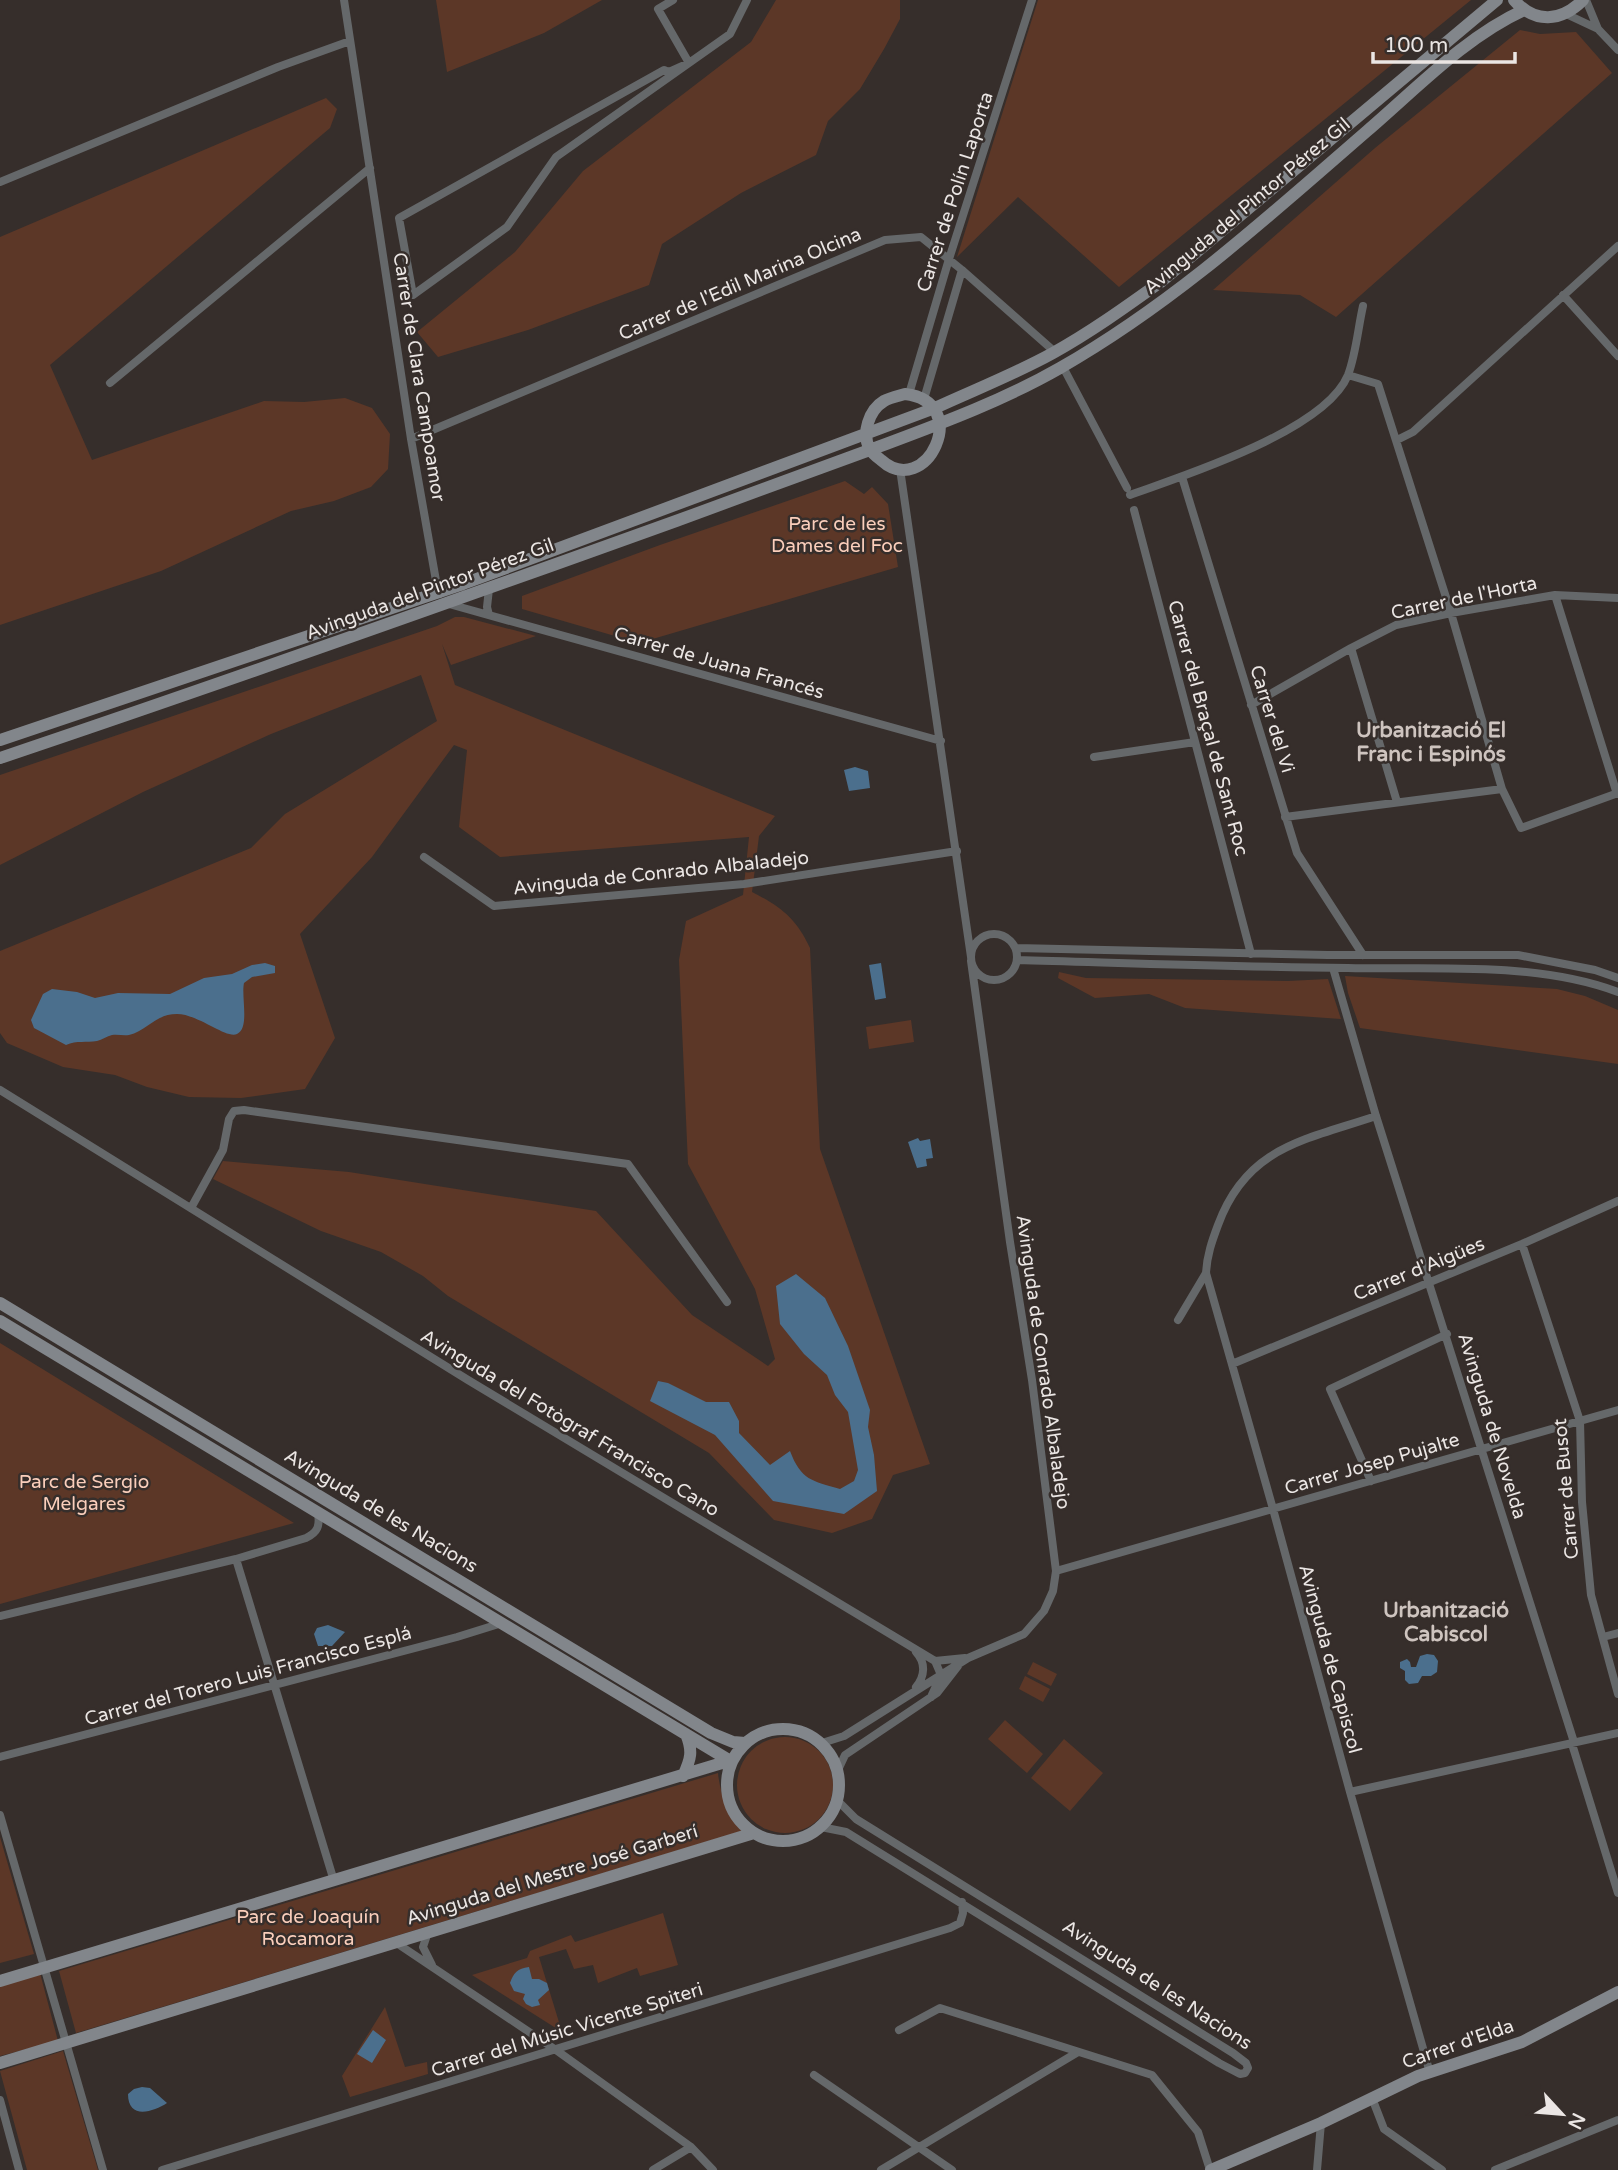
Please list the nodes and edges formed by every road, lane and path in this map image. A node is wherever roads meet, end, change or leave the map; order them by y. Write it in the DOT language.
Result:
graph roads {
  1 [pos="344,0"];
  2 [pos="673,0"];
  3 [pos="747,0"];
  4 [pos="1032,0"];
  5 [pos="1497,0"];
  6 [pos="1514,0"];
  7 [pos="1584,0"];
  8 [pos="1524,10"];
  9 [pos="1566,14"];
  10 [pos="1598,29"];
  11 [pos="350,41"];
  12 [pos="1618,50"];
  13 [pos="370,168"];
  14 [pos="0,182"];
  15 [pos="1618,246"];
  16 [pos="949,259"];
  17 [pos="962,270"];
  18 [pos="1563,295"];
  19 [pos="1363,306"];
  20 [pos="1055,352"];
  21 [pos="1618,356"];
  22 [pos="1063,367"];
  23 [pos="1348,375"];
  24 [pos="110,383"];
  25 [pos="909,394"];
  26 [pos="924,399"];
  27 [pos="935,408"];
  28 [pos="940,424"];
  29 [pos="865,435"];
  30 [pos="411,439"];
  31 [pos="1396,440"];
  32 [pos="870,450"];
  33 [pos="900,469"];
  34 [pos="1182,477"];
  35 [pos="1134,510"];
  36 [pos="489,589"];
  37 [pos="438,592"];
  38 [pos="1555,595"];
  39 [pos="1618,598"];
  40 [pos="449,604"];
  41 [pos="1451,612"];
  42 [pos="489,615"];
  43 [pos="1351,648"];
  44 [pos="1251,705"];
  45 [pos="0,740"];
  46 [pos="941,741"];
  47 [pos="1195,742"];
  48 [pos="1094,757"];
  49 [pos="0,758"];
  50 [pos="1502,789"];
  51 [pos="1618,794"];
  52 [pos="1396,802"];
  53 [pos="1285,817"];
  54 [pos="957,851"];
  55 [pos="424,857"];
  56 [pos="967,928"];
  57 [pos="983,936"];
  58 [pos="1017,948"];
  59 [pos="1251,954"];
  60 [pos="1363,955"];
  61 [pos="971,959"];
  62 [pos="1017,960"];
  63 [pos="1333,968"];
  64 [pos="1618,978"];
  65 [pos="993,981"];
  66 [pos="1618,992"];
  67 [pos="975,993"];
  68 [pos="0,1090"];
  69 [pos="1376,1116"];
  70 [pos="1618,1201"];
  71 [pos="191,1208"];
  72 [pos="1522,1244"];
  73 [pos="1206,1273"];
  74 [pos="1429,1282"];
  75 [pos="727,1302"];
  76 [pos="0,1303"];
  77 [pos="1178,1320"];
  78 [pos="0,1321"];
  79 [pos="1447,1334"];
  80 [pos="1232,1364"];
  81 [pos="1618,1410"];
  82 [pos="1580,1421"];
  83 [pos="1482,1448"];
  84 [pos="1371,1481"];
  85 [pos="1273,1509"];
  86 [pos="318,1513"];
  87 [pos="236,1559"];
  88 [pos="1056,1571"];
  89 [pos="0,1616"];
  90 [pos="502,1623"];
  91 [pos="1618,1633"];
  92 [pos="1603,1637"];
  93 [pos="911,1648"];
  94 [pos="968,1658"];
  95 [pos="935,1661"];
  96 [pos="940,1675"];
  97 [pos="273,1685"];
  98 [pos="911,1693"];
  99 [pos="1618,1694"];
  100 [pos="934,1695"];
  101 [pos="685,1733"];
  102 [pos="1618,1733"];
  103 [pos="745,1743"];
  104 [pos="822,1743"];
  105 [pos="1572,1744"];
  106 [pos="0,1757"];
  107 [pos="731,1763"];
  108 [pos="838,1770"];
  109 [pos="683,1776"];
  110 [pos="1350,1793"];
  111 [pos="838,1801"];
  112 [pos="0,1815"];
  113 [pos="821,1827"];
  114 [pos="754,1833"];
  115 [pos="334,1881"];
  116 [pos="1618,1894"];
  117 [pos="962,1902"];
  118 [pos="428,1932"];
  119 [pos="395,1942"];
  120 [pos="432,1965"];
  121 [pos="43,1968"];
  122 [pos="0,1981"];
  123 [pos="1618,1992"];
  124 [pos="899,2030"];
  125 [pos="66,2042"];
  126 [pos="555,2050"];
  127 [pos="1077,2052"];
  128 [pos="0,2063"];
  129 [pos="1430,2073"];
  130 [pos="814,2075"];
  131 [pos="1372,2098"];
  132 [pos="0,2100"];
  133 [pos="1618,2120"];
  134 [pos="1321,2123"];
  135 [pos="691,2147"];
  136 [pos="918,2147"];
  137 [pos="19,2170"];
  138 [pos="103,2170"];
  139 [pos="162,2170"];
  140 [pos="653,2170"];
  141 [pos="713,2170"];
  142 [pos="881,2170"];
  143 [pos="952,2170"];
  144 [pos="1211,2170"];
  145 [pos="1317,2170"];
  146 [pos="1442,2170"];
  147 [pos="1495,2170"];
  1 -- 11 [label="street, Carrer de Clara Campoamor"];
  2 -- 3 [label="street"];
  4 -- 16 [label="street, Carrer de Polín Laporta"];
  5 -- 20 [label="street, Avinguda del Pintor Pérez Gil"];
  6 -- 8 [label="street"];
  7 -- 9 [label="street"];
  7 -- 10 [label="street"];
  8 -- 9 [label="street"];
  8 -- 22 [label="street, Avinguda del Pintor Pérez Gil"];
  9 -- 10 [label="street"];
  10 -- 12 [label="street"];
  11 -- 13 [label="street, Carrer de Clara Campoamor"];
  11 -- 14 [label="street"];
  13 -- 24 [label="street"];
  13 -- 30 [label="street, Carrer de Clara Campoamor"];
  15 -- 18 [label="street"];
  16 -- 17 [label="street, Carrer de l'Edil Marina Olcina"];
  16 -- 25 [label="street, Carrer de Polín Laporta"];
  16 -- 30 [label="street, Carrer de l'Edil Marina Olcina"];
  17 -- 20 [label="street, Carrer de l'Edil Marina Olcina"];
  17 -- 26 [label="street, Carrer de Polín Laporta"];
  18 -- 21 [label="street"];
  18 -- 31 [label="street"];
  19 -- 23 [label="street"];
  20 -- 27 [label="street, Avinguda del Pintor Pérez Gil"];
  22 -- 28 [label="street, Avinguda del Pintor Pérez Gil"];
  22 -- 34 [label="street"];
  23 -- 31 [label="street"];
  23 -- 34 [label="street"];
  25 -- 26 [label="street"];
  25 -- 29 [label="street"];
  26 -- 27 [label="street"];
  27 -- 28 [label="street"];
  27 -- 29 [label="street, Avinguda del Pintor Pérez Gil"];
  28 -- 32 [label="street, Avinguda del Pintor Pérez Gil"];
  28 -- 33 [label="street"];
  29 -- 32 [label="street"];
  29 -- 37 [label="street, Avinguda del Pintor Pérez Gil"];
  30 -- 37 [label="street, Carrer de Clara Campoamor"];
  31 -- 41 [label="street"];
  32 -- 33 [label="street"];
  32 -- 36 [label="street, Avinguda del Pintor Pérez Gil"];
  33 -- 46 [label="street, Avinguda de Conrado Albaladejo"];
  34 -- 44 [label="street, Carrer del Vi"];
  35 -- 47 [label="street, Carrer del Braçal de Sant Roc"];
  36 -- 40 [label="street, Avinguda del Pintor Pérez Gil"];
  36 -- 42 [label="street"];
  37 -- 40 [label="street"];
  37 -- 45 [label="street, Avinguda del Pintor Pérez Gil"];
  38 -- 39 [label="street, Carrer de l'Horta"];
  38 -- 41 [label="street, Carrer de l'Horta"];
  38 -- 51 [label="street"];
  40 -- 42 [label="street, Carrer de Juana Francés"];
  40 -- 49 [label="street, Avinguda del Pintor Pérez Gil"];
  41 -- 43 [label="street, Carrer de l'Horta"];
  41 -- 50 [label="street"];
  42 -- 46 [label="street, Carrer de Juana Francés"];
  43 -- 44 [label="street, Carrer de l'Horta"];
  43 -- 52 [label="street"];
  44 -- 53 [label="street, Carrer del Vi"];
  46 -- 54 [label="street, Avinguda de Conrado Albaladejo"];
  47 -- 48 [label="street"];
  47 -- 59 [label="street, Carrer del Braçal de Sant Roc"];
  50 -- 51 [label="street"];
  50 -- 52 [label="street"];
  52 -- 53 [label="street"];
  53 -- 60 [label="street, Carrer del Vi"];
  54 -- 55 [label="street, Avinguda de Conrado Albaladejo"];
  54 -- 56 [label="street, Avinguda de Conrado Albaladejo"];
  56 -- 57 [label="street"];
  56 -- 61 [label="street, Avinguda de Conrado Albaladejo"];
  57 -- 58 [label="street"];
  57 -- 61 [label="street"];
  58 -- 59 [label="street"];
  58 -- 62 [label="street"];
  59 -- 60 [label="street"];
  60 -- 64 [label="street"];
  61 -- 65 [label="street"];
  61 -- 67 [label="street, Avinguda de Conrado Albaladejo"];
  62 -- 63 [label="street"];
  62 -- 65 [label="street"];
  63 -- 66 [label="street"];
  63 -- 69 [label="street, Avinguda de Novelda"];
  65 -- 67 [label="street"];
  67 -- 88 [label="street, Avinguda de Conrado Albaladejo"];
  68 -- 71 [label="street, Avinguda del Fotògraf Francisco Cano"];
  69 -- 73 [label="street, Avinguda de Capiscol"];
  69 -- 74 [label="street, Avinguda de Novelda"];
  70 -- 72 [label="street, Carrer d'Aigües"];
  71 -- 75 [label="street"];
  71 -- 93 [label="street, Avinguda del Fotògraf Francisco Cano"];
  72 -- 74 [label="street, Carrer d'Aigües"];
  72 -- 82 [label="street, Carrer de Busot"];
  73 -- 77 [label="street"];
  73 -- 80 [label="street, Avinguda de Capiscol"];
  74 -- 79 [label="street, Avinguda de Novelda"];
  74 -- 80 [label="street, Carrer d'Aigües"];
  76 -- 103 [label="street, Avinguda de les Nacions"];
  78 -- 86 [label="street, Avinguda de les Nacions"];
  79 -- 83 [label="street, Avinguda de Novelda"];
  79 -- 84 [label="street"];
  80 -- 85 [label="street, Avinguda de Capiscol"];
  81 -- 82 [label="street, Carrer Josep Pujalte"];
  82 -- 83 [label="street, Carrer Josep Pujalte"];
  82 -- 92 [label="street, Carrer de Busot"];
  83 -- 84 [label="street, Carrer Josep Pujalte"];
  83 -- 105 [label="street, Avinguda de Novelda"];
  84 -- 85 [label="street, Carrer Josep Pujalte"];
  85 -- 88 [label="street, Carrer Josep Pujalte"];
  85 -- 110 [label="street, Avinguda de Capiscol"];
  86 -- 87 [label="street"];
  86 -- 90 [label="street, Avinguda de les Nacions"];
  87 -- 89 [label="street"];
  87 -- 97 [label="street"];
  88 -- 94 [label="street"];
  90 -- 97 [label="street, Carrer del Torero Luis Francisco Esplá"];
  90 -- 101 [label="street, Avinguda de les Nacions"];
  91 -- 92 [label="street"];
  92 -- 99 [label="street, Carrer de Busot"];
  93 -- 95 [label="street, Avinguda del Fotògraf Francisco Cano"];
  93 -- 98 [label="street"];
  94 -- 95 [label="street"];
  94 -- 96 [label="street"];
  94 -- 100 [label="street"];
  95 -- 96 [label="street"];
  96 -- 98 [label="street"];
  96 -- 100 [label="street"];
  97 -- 106 [label="street, Carrer del Torero Luis Francisco Esplá"];
  97 -- 115 [label="street"];
  98 -- 104 [label="street"];
  100 -- 108 [label="street"];
  101 -- 107 [label="street, Avinguda de les Nacions"];
  101 -- 109 [label="street"];
  102 -- 105 [label="street"];
  103 -- 104 [label="street"];
  103 -- 107 [label="street"];
  104 -- 108 [label="street"];
  105 -- 110 [label="street"];
  105 -- 116 [label="street, Avinguda de Novelda"];
  107 -- 109 [label="street"];
  107 -- 114 [label="street"];
  108 -- 111 [label="street"];
  109 -- 115 [label="street"];
  110 -- 129 [label="street, Avinguda de Capiscol"];
  111 -- 113 [label="street"];
  111 -- 117 [label="street, Avinguda de les Nacions"];
  112 -- 121 [label="street"];
  113 -- 114 [label="street"];
  113 -- 117 [label="street, Avinguda de les Nacions"];
  114 -- 118 [label="street, Avinguda del Mestre José Garberí"];
  115 -- 121 [label="street"];
  117 -- 126 [label="street, Carrer del Músic Vicente Spiteri"];
  118 -- 119 [label="street, Avinguda del Mestre José Garberí"];
  118 -- 120 [label="street"];
  119 -- 120 [label="street"];
  119 -- 125 [label="street, Avinguda del Mestre José Garberí"];
  120 -- 126 [label="street"];
  121 -- 122 [label="street"];
  121 -- 125 [label="street"];
  123 -- 129 [label="street, Carrer d'Elda"];
  124 -- 127 [label="street"];
  125 -- 128 [label="street, Avinguda del Mestre José Garberí"];
  125 -- 138 [label="street"];
  126 -- 135 [label="street"];
  126 -- 139 [label="street, Carrer del Músic Vicente Spiteri"];
  127 -- 136 [label="street"];
  127 -- 144 [label="street"];
  129 -- 131 [label="street, Carrer d'Elda"];
  130 -- 136 [label="street"];
  131 -- 134 [label="street, Carrer d'Elda"];
  131 -- 146 [label="street"];
  132 -- 137 [label="street"];
  133 -- 147 [label="street"];
  134 -- 144 [label="street, Carrer d'Elda"];
  134 -- 145 [label="street"];
  135 -- 140 [label="street"];
  135 -- 141 [label="street"];
  136 -- 142 [label="street"];
  136 -- 143 [label="street"];
}
